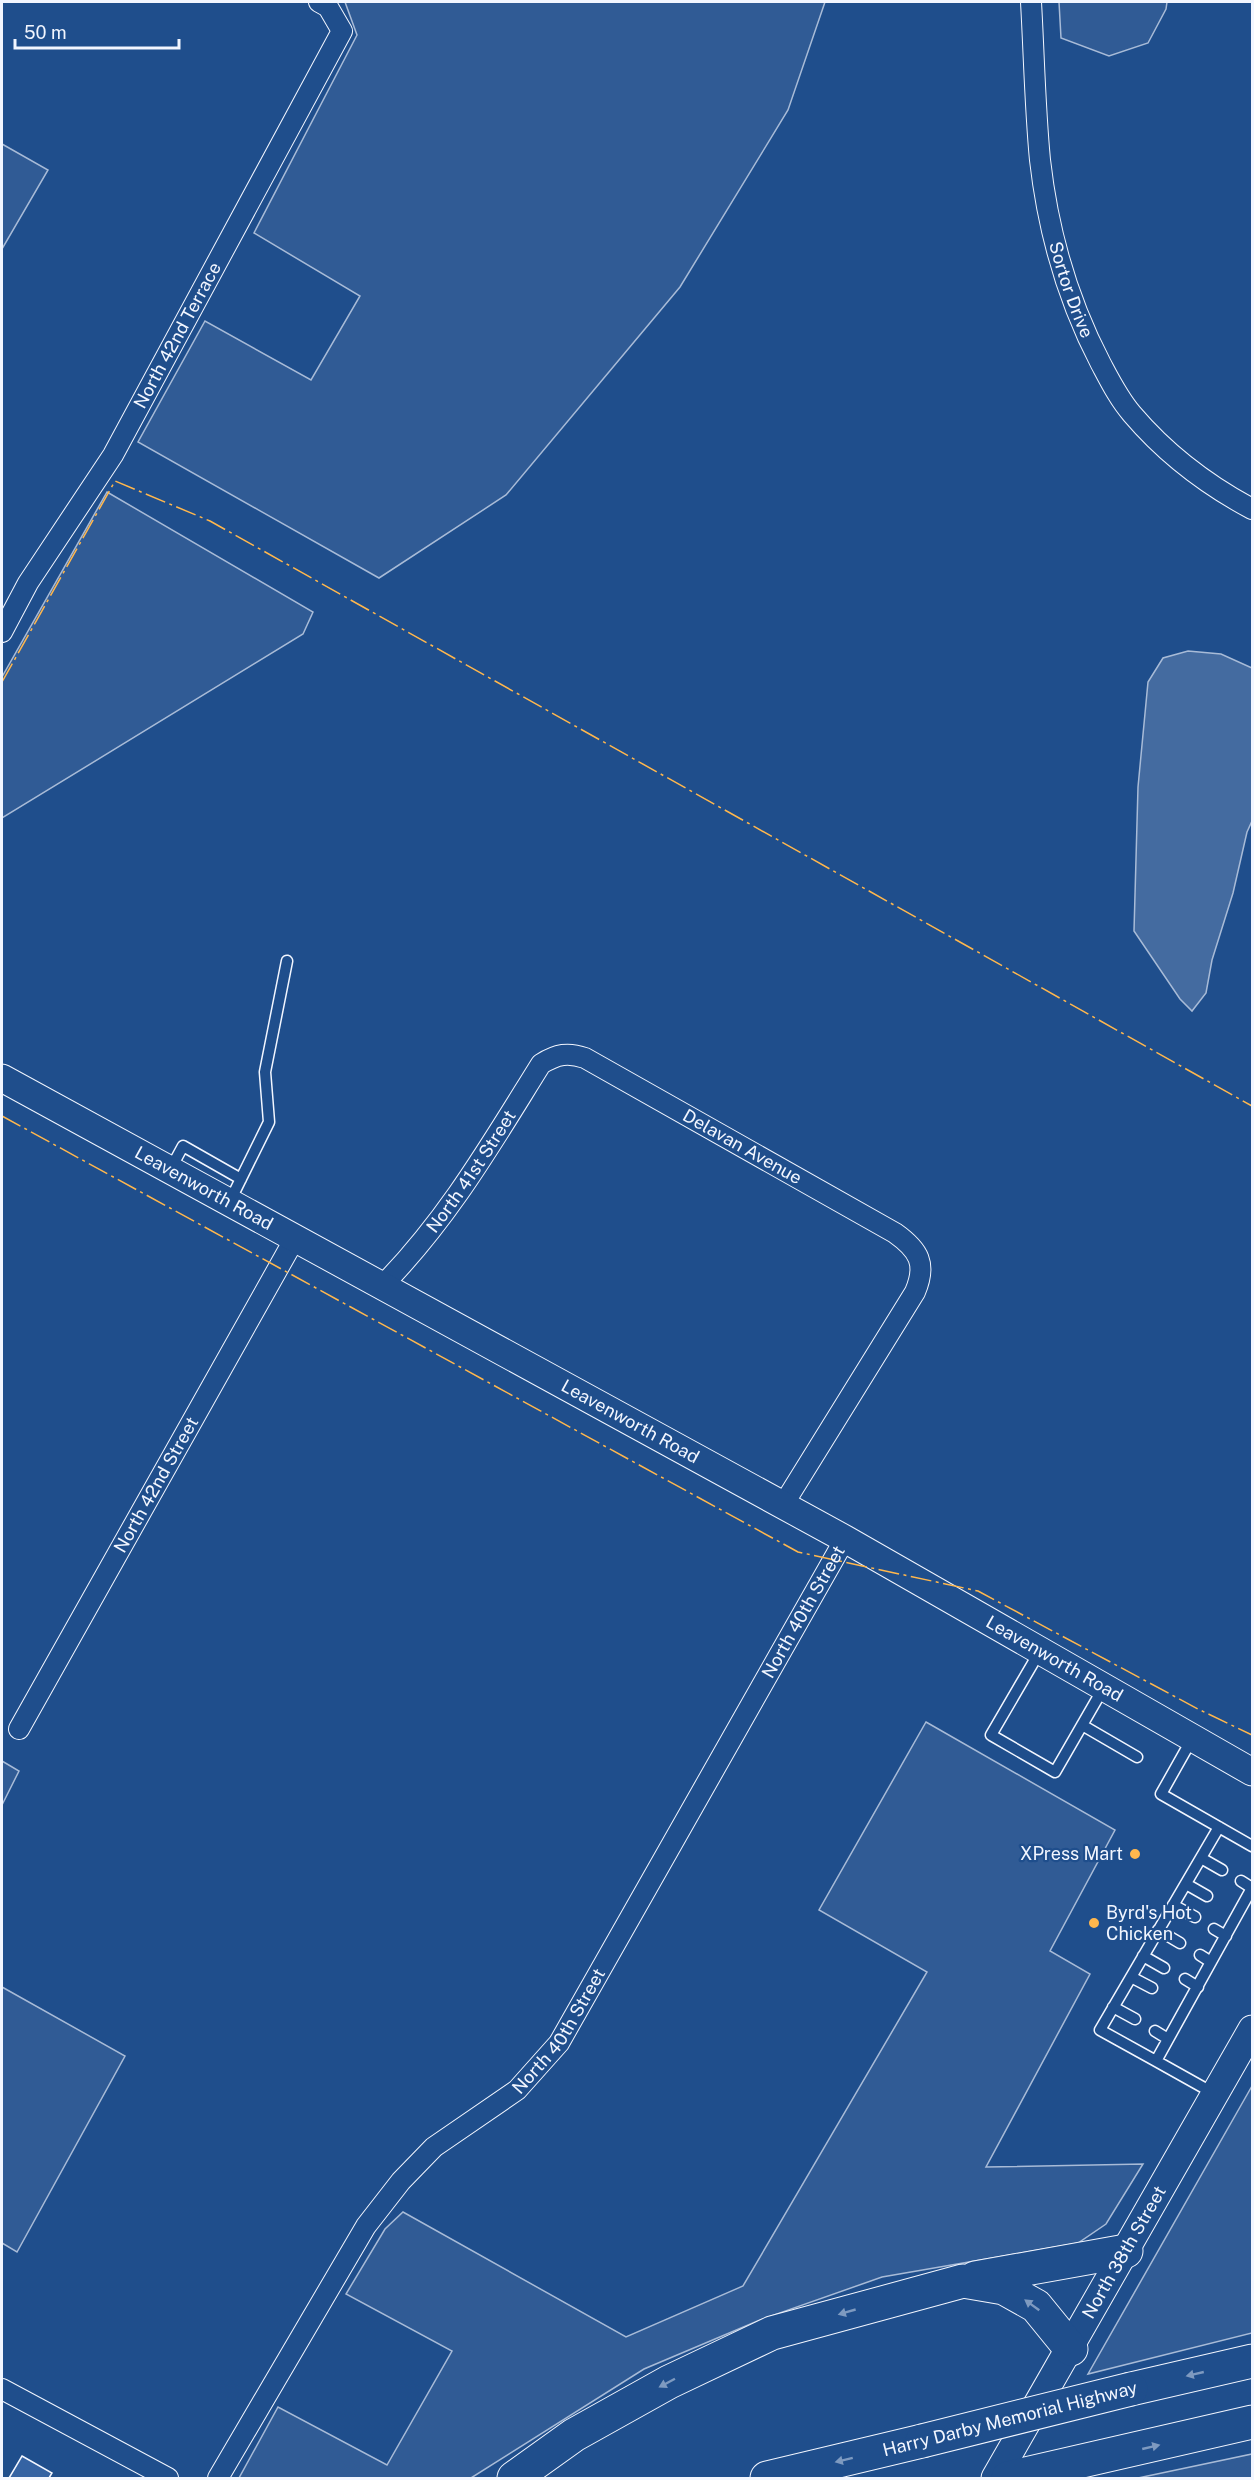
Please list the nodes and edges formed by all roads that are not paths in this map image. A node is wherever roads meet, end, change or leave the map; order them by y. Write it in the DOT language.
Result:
graph roads {
  1 [pos="319,2"];
  2 [pos="1031,2"];
  3 [pos="1252,509"];
  4 [pos="2,632"];
  5 [pos="287,961"];
  6 [pos="558,1055"];
  7 [pos="2,1078"];
  8 [pos="170,1171"];
  9 [pos="241,1179"];
  10 [pos="229,1204"];
  11 [pos="294,1240"];
  12 [pos="381,1287"];
  13 [pos="783,1505"];
  14 [pos="845,1539"];
  15 [pos="1040,1650"];
  16 [pos="1104,1687"];
  17 [pos="1082,1725"];
  18 [pos="19,1729"];
  19 [pos="1192,1738"];
  20 [pos="1137,1757"];
  21 [pos="1252,1772"];
  22 [pos="1219,1827"];
  23 [pos="1252,1846"];
  24 [pos="1201,1858"];
  25 [pos="1222,1870"];
  26 [pos="1241,1881"];
  27 [pos="1186,1884"];
  28 [pos="1207,1896"];
  29 [pos="1173,1905"];
  30 [pos="1227,1908"];
  31 [pos="1238,1914"];
  32 [pos="1195,1917"];
  33 [pos="1214,1929"];
  34 [pos="1158,1930"];
  35 [pos="1226,1936"];
  36 [pos="1180,1943"];
  37 [pos="1200,1955"];
  38 [pos="1143,1956"];
  39 [pos="1211,1962"];
  40 [pos="1164,1968"];
  41 [pos="1131,1977"];
  42 [pos="1185,1979"];
  43 [pos="1198,1987"];
  44 [pos="1152,1988"];
  45 [pos="1174,2001"];
  46 [pos="1113,2007"];
  47 [pos="1186,2008"];
  48 [pos="1134,2019"];
  49 [pos="1252,2029"];
  50 [pos="1155,2031"];
  51 [pos="1168,2039"];
  52 [pos="1156,2061"];
  53 [pos="1215,2094"];
  54 [pos="1126,2251"];
  55 [pos="963,2280"];
  56 [pos="1071,2349"];
  57 [pos="1252,2361"];
  58 [pos="2,2388"];
  59 [pos="1252,2422"];
  60 [pos="168,2478"];
  61 [pos="218,2478"];
  62 [pos="514,2478"];
  63 [pos="767,2478"];
  64 [pos="995,2478"];
  65 [pos="1008,2478"];
  1 -- 4 [label="street, North 42nd Terrace"];
  2 -- 3 [label="street, Sortor Drive"];
  5 -- 9 [label="lane"];
  6 -- 12 [label="street, North 41st Street"];
  6 -- 13 [label="street, Delavan Avenue"];
  7 -- 8 [label="main road, Leavenworth Road"];
  8 -- 9 [label="lane"];
  8 -- 10 [label="main road, Leavenworth Road"];
  9 -- 10 [label="lane"];
  10 -- 11 [label="main road, Leavenworth Road"];
  11 -- 12 [label="main road, Leavenworth Road"];
  11 -- 18 [label="street, North 42nd Street"];
  12 -- 13 [label="main road, Leavenworth Road"];
  13 -- 14 [label="main road, Leavenworth Road"];
  14 -- 15 [label="main road, Leavenworth Road"];
  14 -- 61 [label="street, North 40th Street"];
  15 -- 16 [label="main road, Leavenworth Road"];
  15 -- 17 [label="lane"];
  16 -- 17 [label="lane"];
  16 -- 19 [label="main road, Leavenworth Road"];
  17 -- 20 [label="lane"];
  19 -- 21 [label="main road, Leavenworth Road"];
  19 -- 22 [label="lane"];
  22 -- 23 [label="lane"];
  22 -- 24 [label="lane"];
  24 -- 25 [label="lane"];
  24 -- 27 [label="lane"];
  26 -- 31 [label="lane"];
  27 -- 28 [label="lane"];
  27 -- 29 [label="lane"];
  29 -- 32 [label="lane"];
  29 -- 34 [label="lane"];
  30 -- 31 [label="lane"];
  31 -- 35 [label="lane"];
  33 -- 35 [label="lane"];
  34 -- 36 [label="lane"];
  34 -- 38 [label="lane"];
  35 -- 39 [label="lane"];
  37 -- 39 [label="lane"];
  38 -- 40 [label="lane"];
  38 -- 41 [label="lane"];
  39 -- 43 [label="lane"];
  41 -- 44 [label="lane"];
  41 -- 46 [label="lane"];
  42 -- 43 [label="lane"];
  43 -- 47 [label="lane"];
  45 -- 47 [label="lane"];
  46 -- 48 [label="lane"];
  46 -- 52 [label="lane"];
  47 -- 51 [label="lane"];
  49 -- 53 [label="main road, North 38th Street"];
  50 -- 51 [label="lane"];
  51 -- 52 [label="lane"];
  52 -- 53 [label="lane"];
  53 -- 54 [label="main road, North 38th Street"];
  54 -- 55 [label="highway"];
  54 -- 56 [label="main road, North 38th Street"];
  56 -- 55 [label="highway, one-way"];
  55 -- 62 [label="highway, one-way"];
  56 -- 64 [label="main road, North 38th Street"];
  57 -- 63 [label="highway, Harry Darby Memorial Highway, one-way, bridge"];
  58 -- 60 [label="street"];
  65 -- 59 [label="highway, one-way"];
}
